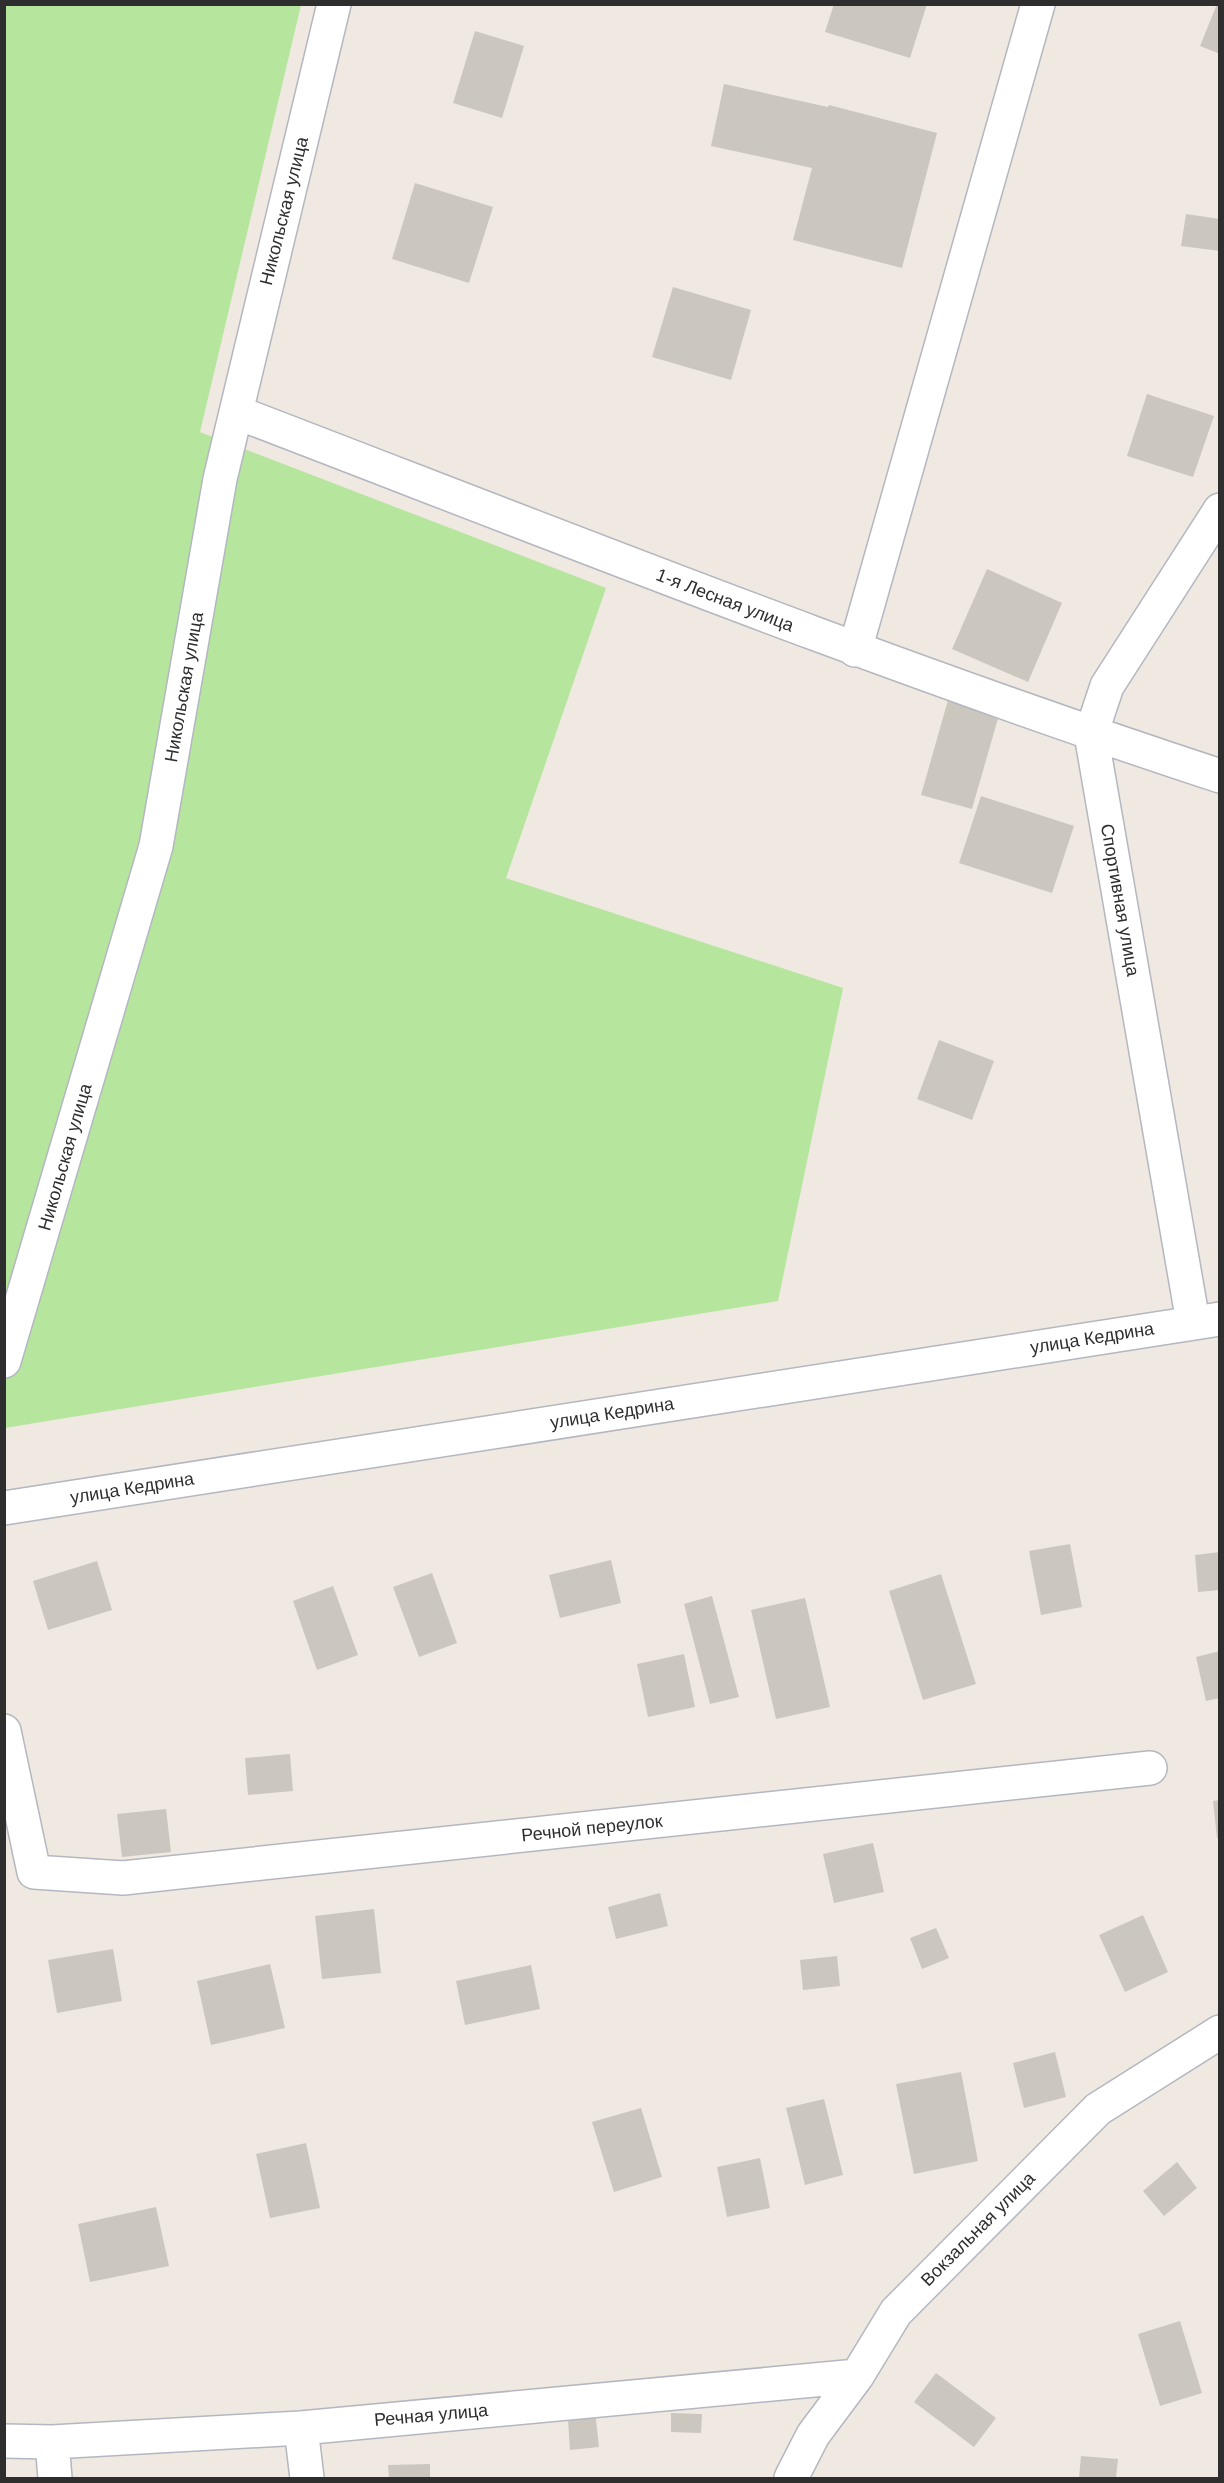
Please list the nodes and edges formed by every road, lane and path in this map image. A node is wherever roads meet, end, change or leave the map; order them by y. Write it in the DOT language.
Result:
graph roads {
  1 [pos="334,4"];
  2 [pos="1038,4"];
  3 [pos="236,412"];
  4 [pos="1220,510"];
  5 [pos="855,650"];
  6 [pos="1091,734"];
  7 [pos="1220,776"];
  8 [pos="1206,1320"];
  9 [pos="4,1361"];
  10 [pos="4,1508"];
  11 [pos="4,1731"];
  12 [pos="1150,1768"];
  13 [pos="19,1870"];
  14 [pos="1220,2032"];
  15 [pos="857,2376"];
  16 [pos="301,2427"];
  17 [pos="4,2441"];
  18 [pos="52,2442"];
  19 [pos="56,2478"];
  20 [pos="307,2478"];
  21 [pos="791,2478"];
  1 -- 3 [label="street, Никольская улица"];
  2 -- 5 [label="street"];
  3 -- 5 [label="street, 1-я Лесная улица"];
  3 -- 9 [label="street, Никольская улица"];
  4 -- 6 [label="street, Спортивная улица"];
  5 -- 6 [label="street, 1-я Лесная улица"];
  6 -- 7 [label="street, 1-я Лесная улица"];
  6 -- 8 [label="street, Спортивная улица"];
  8 -- 10 [label="street, улица Кедрина"];
  11 -- 13 [label="street, Речной переулок"];
  12 -- 13 [label="street, Речной переулок"];
  14 -- 15 [label="street, Вокзальная улица"];
  15 -- 16 [label="street, Речная улица"];
  15 -- 21 [label="street, Вокзальная улица"];
  16 -- 18 [label="street, Речная улица"];
  16 -- 20 [label="street"];
  17 -- 18 [label="street, Речная улица"];
  18 -- 19 [label="street"];
}
